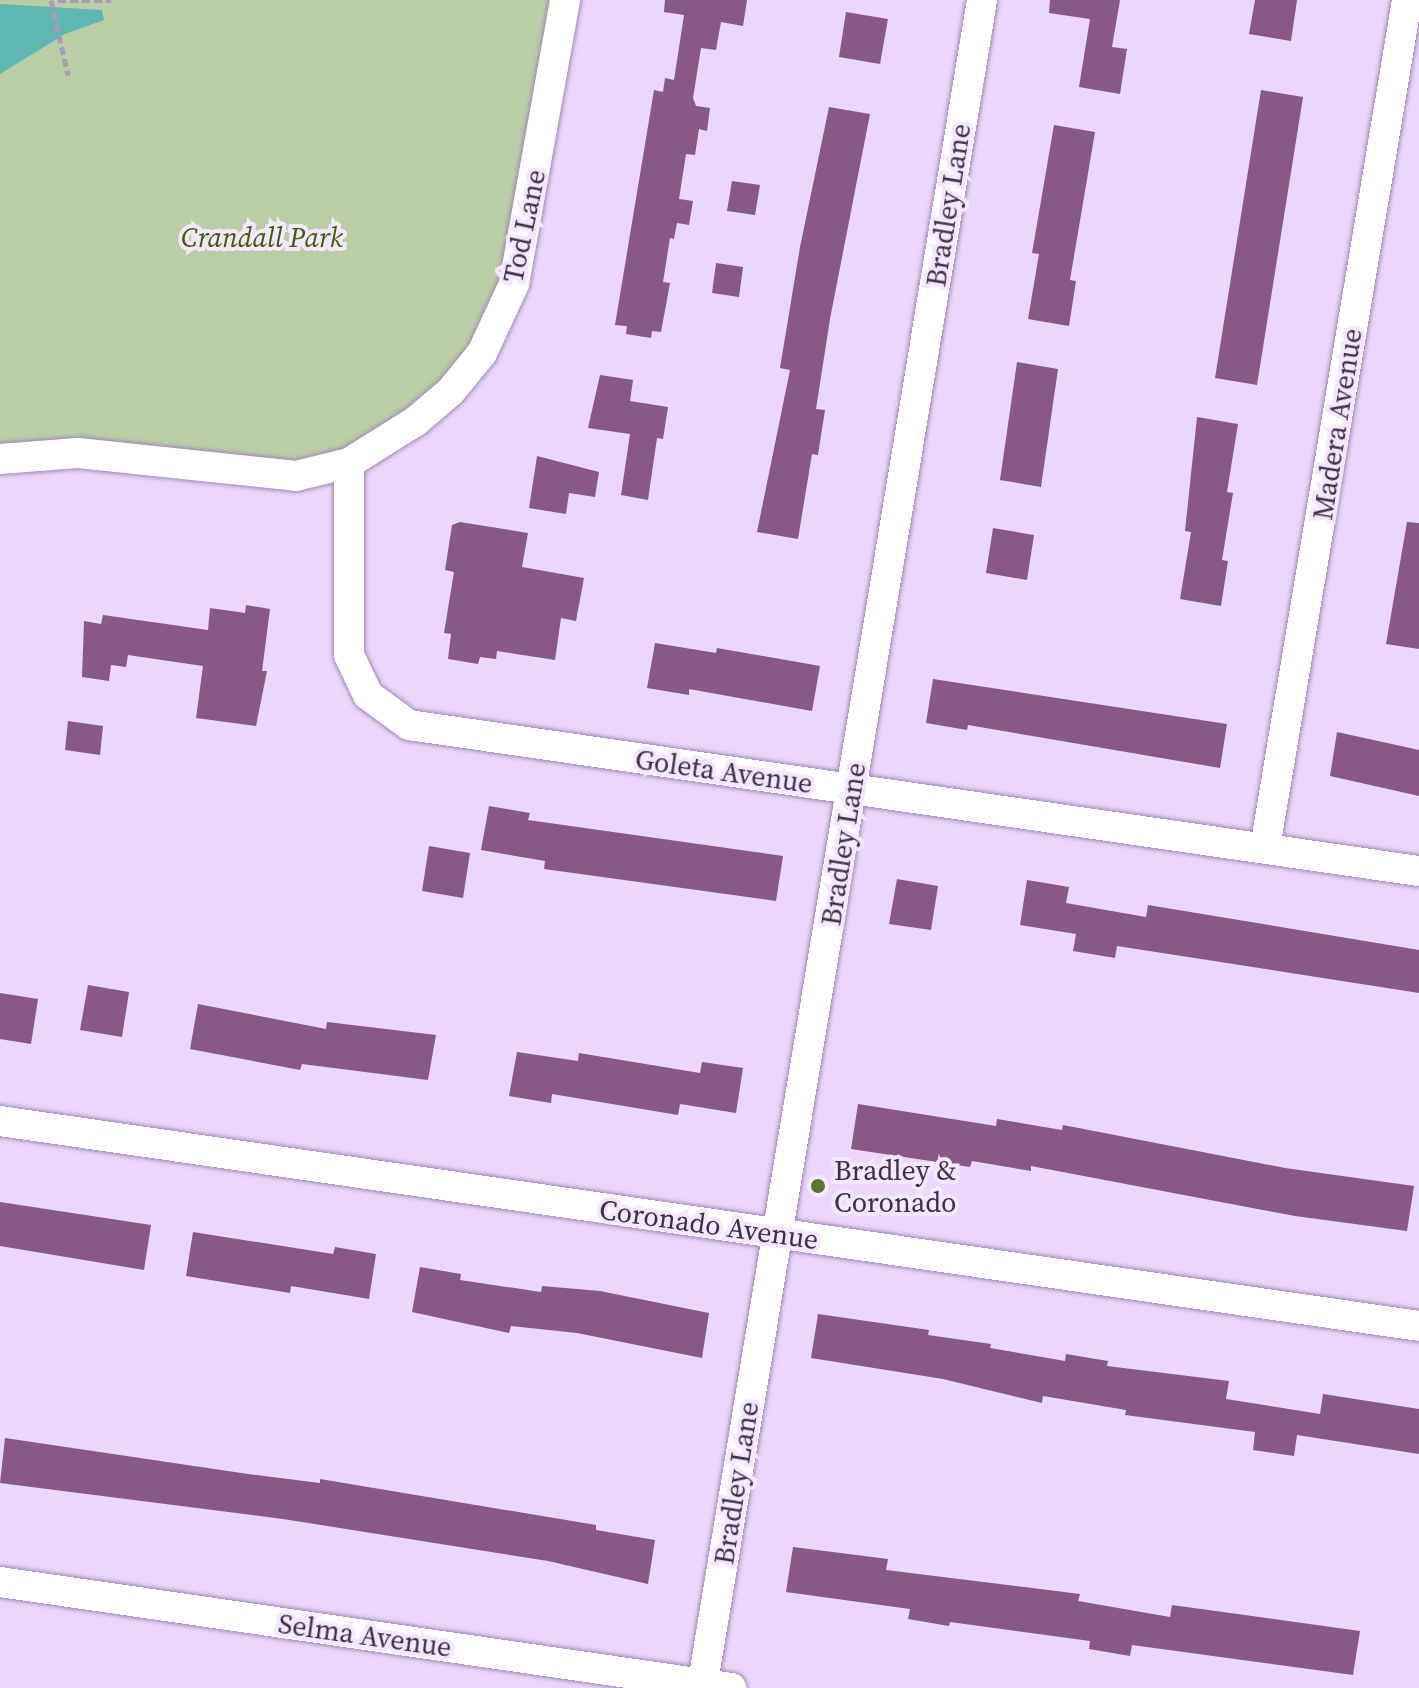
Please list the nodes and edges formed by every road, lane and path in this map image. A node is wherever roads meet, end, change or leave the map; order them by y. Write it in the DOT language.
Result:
graph roads {
  1 [pos="58,0"];
  2 [pos="111,0"];
  3 [pos="565,0"];
  4 [pos="982,0"];
  5 [pos="1407,0"];
  6 [pos="52,3"];
  7 [pos="68,75"];
  8 [pos="0,459"];
  9 [pos="349,463"];
  10 [pos="852,790"];
  11 [pos="1265,848"];
  12 [pos="1419,871"];
  13 [pos="0,1121"];
  14 [pos="778,1234"];
  15 [pos="1419,1326"];
  16 [pos="0,1582"];
  17 [pos="712,1687"];
  1 -- 2 [label="path"];
  3 -- 9 [label="street, Tod Lane"];
  4 -- 10 [label="street, Bradley Lane"];
  5 -- 11 [label="street, Madera Avenue"];
  6 -- 7 [label="path"];
  8 -- 9 [label="street, Tod Lane"];
  9 -- 10 [label="street, Goleta Avenue"];
  10 -- 11 [label="street, Goleta Avenue"];
  10 -- 14 [label="street, Bradley Lane"];
  11 -- 12 [label="street, Goleta Avenue"];
  13 -- 14 [label="street, Coronado Avenue"];
  14 -- 15 [label="street, Coronado Avenue"];
  14 -- 17 [label="street, Bradley Lane"];
  16 -- 17 [label="street, Selma Avenue"];
}
